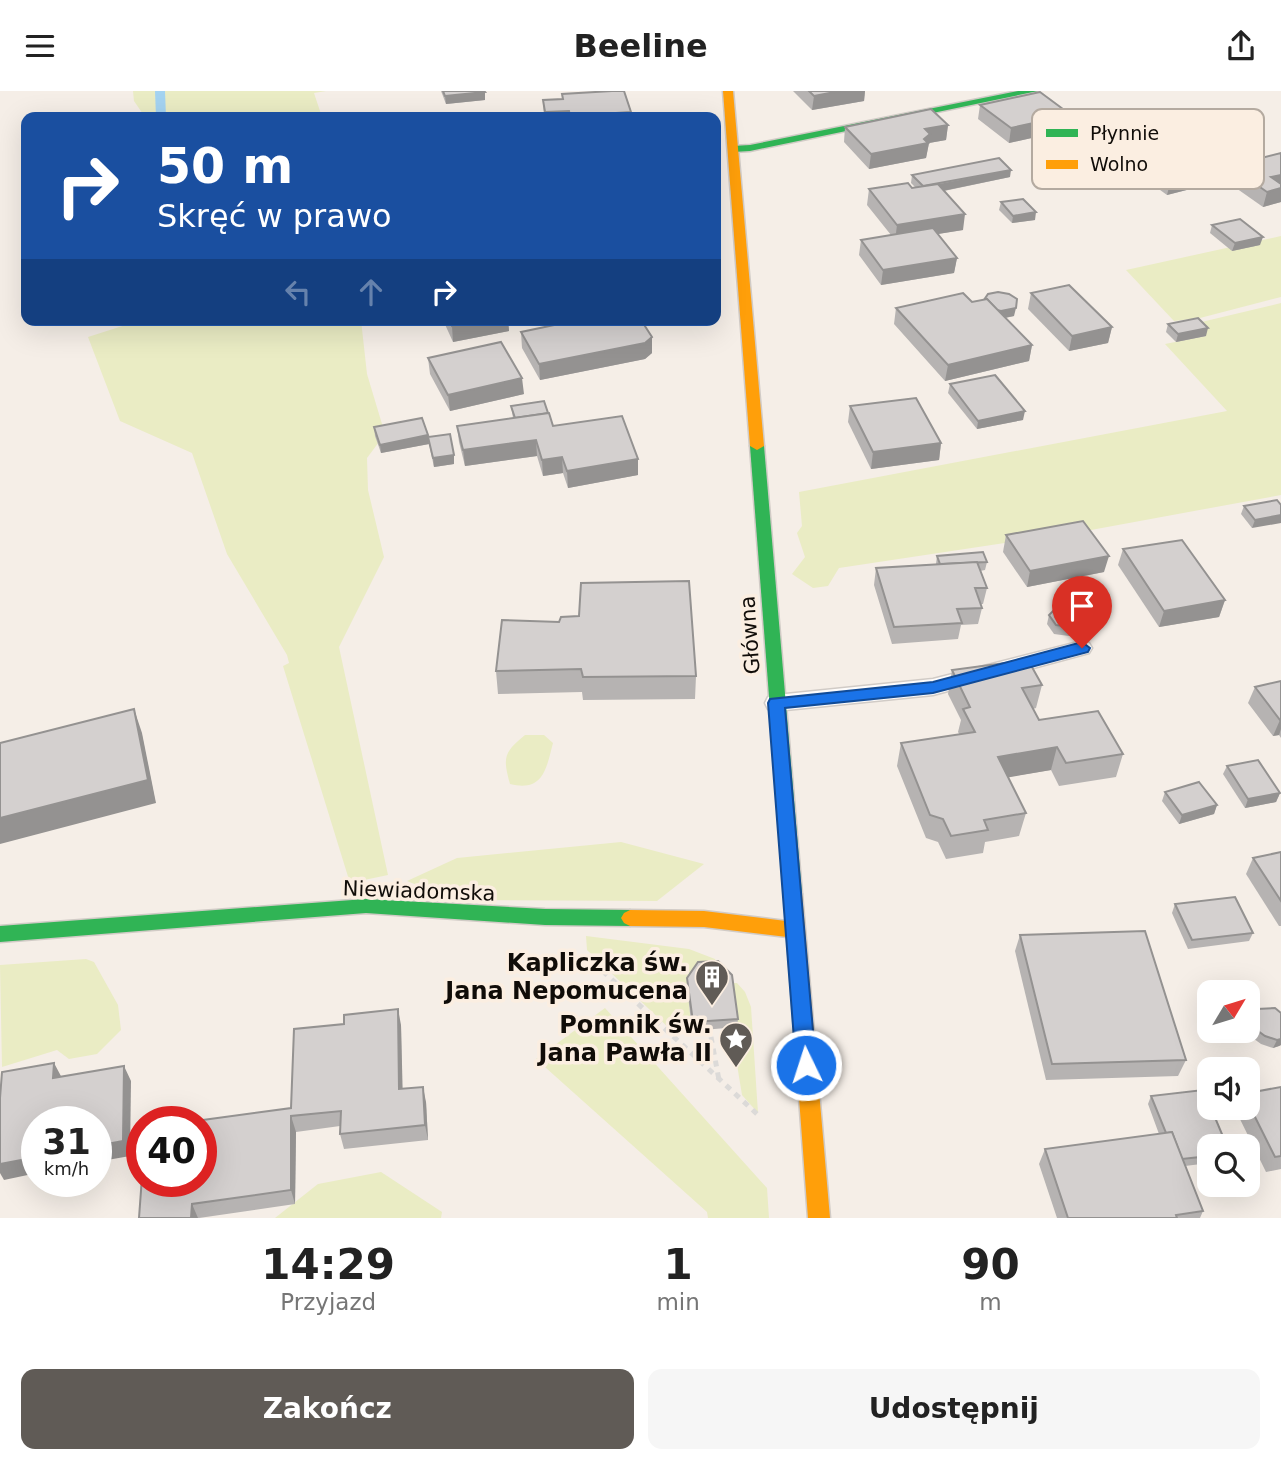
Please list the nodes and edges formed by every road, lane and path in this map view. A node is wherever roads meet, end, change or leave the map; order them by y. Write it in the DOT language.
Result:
graph roads {
  1 [pos="728,91"];
  2 [pos="1033,91"];
  3 [pos="733,149"];
  4 [pos="1082,648"];
  5 [pos="776,703"];
  6 [pos="545,917"];
  7 [pos="795,930"];
  8 [pos="0,934"];
  9 [pos="711,1037"];
  10 [pos="719,1080"];
  11 [pos="764,1121"];
  12 [pos="819,1218"];
  1 -- 3 [label="street, Główna"];
  2 -- 3 [label="street"];
  3 -- 5 [label="street, Główna"];
  4 -- 5 [label="lane"];
  5 -- 7 [label="street, Główna"];
  6 -- 7 [label="street, Niewiadomska"];
  6 -- 8 [label="street, Niewiadomska"];
  6 -- 10 [label="path"];
  7 -- 12 [label="street, Główna"];
  9 -- 10 [label="path"];
  10 -- 11 [label="path"];
}
